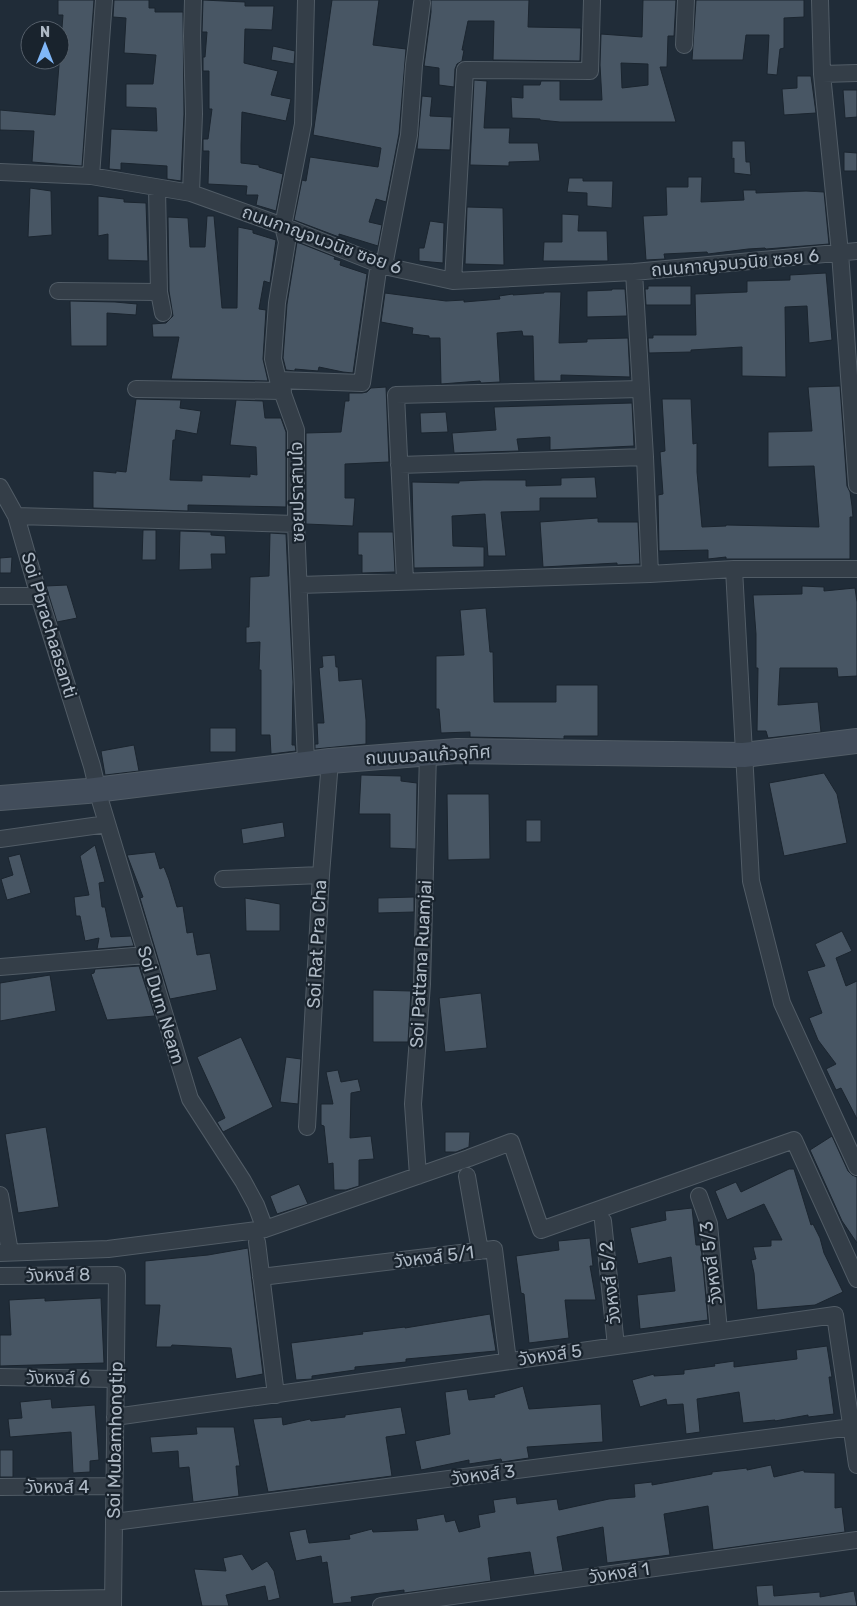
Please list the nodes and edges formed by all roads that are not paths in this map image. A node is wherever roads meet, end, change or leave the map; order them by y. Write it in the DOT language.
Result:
graph roads {
  1 [pos="104,0"];
  2 [pos="193,0"];
  3 [pos="306,0"];
  4 [pos="592,0"];
  5 [pos="686,0"];
  6 [pos="820,0"];
  7 [pos="422,3"];
  8 [pos="684,45"];
  9 [pos="857,73"];
  10 [pos="822,74"];
  11 [pos="0,172"];
  12 [pos="92,176"];
  13 [pos="157,188"];
  14 [pos="191,193"];
  15 [pos="283,226"];
  16 [pos="857,252"];
  17 [pos="840,253"];
  18 [pos="381,264"];
  19 [pos="634,272"];
  20 [pos="453,281"];
  21 [pos="58,291"];
  22 [pos="159,292"];
  23 [pos="163,313"];
  24 [pos="280,385"];
  25 [pos="136,389"];
  26 [pos="641,389"];
  27 [pos="645,457"];
  28 [pos="400,465"];
  29 [pos="857,485"];
  30 [pos="0,487"];
  31 [pos="16,516"];
  32 [pos="296,524"];
  33 [pos="734,569"];
  34 [pos="857,569"];
  35 [pos="650,574"];
  36 [pos="405,581"];
  37 [pos="299,585"];
  38 [pos="0,596"];
  39 [pos="38,596"];
  40 [pos="857,741"];
  41 [pos="428,753"];
  42 [pos="744,755"];
  43 [pos="330,760"];
  44 [pos="306,764"];
  45 [pos="92,766"];
  46 [pos="97,790"];
  47 [pos="0,798"];
  48 [pos="107,824"];
  49 [pos="0,839"];
  50 [pos="321,875"];
  51 [pos="223,879"];
  52 [pos="146,955"];
  53 [pos="0,966"];
  54 [pos="307,1127"];
  55 [pos="857,1167"];
  56 [pos="418,1176"];
  57 [pos="467,1176"];
  58 [pos="0,1195"];
  59 [pos="699,1196"];
  60 [pos="603,1221"];
  61 [pos="261,1235"];
  62 [pos="480,1251"];
  63 [pos="5,1252"];
  64 [pos="117,1274"];
  65 [pos="0,1276"];
  66 [pos="261,1277"];
  67 [pos="857,1278"];
  68 [pos="719,1331"];
  69 [pos="616,1346"];
  70 [pos="508,1361"];
  71 [pos="851,1374"];
  72 [pos="0,1377"];
  73 [pos="116,1379"];
  74 [pos="276,1394"];
  75 [pos="115,1418"];
  76 [pos="852,1427"];
  77 [pos="857,1465"];
  78 [pos="114,1486"];
  79 [pos="0,1487"];
  80 [pos="114,1522"];
  81 [pos="857,1540"];
  82 [pos="0,1600"];
  83 [pos="113,1602"];
  84 [pos="382,1606"];
  1 -- 12 [label="street"];
  2 -- 14 [label="street"];
  3 -- 15 [label="street, ซอยปราสานใจ"];
  4 -- 20 [label="street"];
  5 -- 8 [label="street"];
  6 -- 10 [label="street"];
  7 -- 18 [label="street"];
  9 -- 10 [label="street"];
  10 -- 17 [label="street"];
  11 -- 12 [label="street, ถนนกาญจนวนิช ซอย 6"];
  12 -- 13 [label="street, ถนนกาญจนวนิช ซอย 6"];
  13 -- 14 [label="street, ถนนกาญจนวนิช ซอย 6"];
  13 -- 22 [label="street"];
  14 -- 15 [label="street, ถนนกาญจนวนิช ซอย 6"];
  15 -- 18 [label="street, ถนนกาญจนวนิช ซอย 6"];
  15 -- 24 [label="street, ซอยปราสานใจ"];
  16 -- 17 [label="street, ถนนกาญจนวนิช ซอย 6"];
  17 -- 19 [label="street, ถนนกาญจนวนิช ซอย 6"];
  17 -- 29 [label="street"];
  18 -- 20 [label="street, ถนนกาญจนวนิช ซอย 6"];
  18 -- 24 [label="street"];
  19 -- 20 [label="street, ถนนกาญจนวนิช ซอย 6"];
  19 -- 26 [label="street"];
  21 -- 22 [label="street"];
  22 -- 23 [label="street"];
  24 -- 25 [label="street"];
  24 -- 32 [label="street, ซอยปราสานใจ"];
  26 -- 27 [label="street"];
  26 -- 28 [label="street"];
  27 -- 28 [label="street"];
  27 -- 35 [label="street"];
  28 -- 36 [label="street"];
  30 -- 31 [label="street, Soi Pbrachaasanti"];
  31 -- 32 [label="street"];
  31 -- 39 [label="street, Soi Pbrachaasanti"];
  32 -- 37 [label="street, ซอยปราสานใจ"];
  33 -- 34 [label="street"];
  33 -- 35 [label="street"];
  33 -- 42 [label="street"];
  35 -- 36 [label="street"];
  36 -- 37 [label="street"];
  37 -- 44 [label="street, ซอยปราสานใจ"];
  38 -- 39 [label="street"];
  39 -- 45 [label="street, Soi Pbrachaasanti"];
  40 -- 42 [label="street, ถนนนวลแก้วอุทิศ"];
  41 -- 42 [label="street, ถนนนวลแก้วอุทิศ"];
  41 -- 43 [label="street, ถนนนวลแก้วอุทิศ"];
  41 -- 56 [label="street, Soi Pattana Ruamjai"];
  42 -- 55 [label="street"];
  43 -- 44 [label="street, ถนนนวลแก้วอุทิศ"];
  43 -- 50 [label="street, Soi Rat Pra Cha"];
  44 -- 46 [label="street, ถนนนวลแก้วอุทิศ"];
  45 -- 46 [label="street, Soi Dum Neam"];
  46 -- 47 [label="street, ถนนนวลแก้วอุทิศ"];
  46 -- 48 [label="street, Soi Dum Neam"];
  48 -- 49 [label="street"];
  48 -- 52 [label="street, Soi Dum Neam"];
  50 -- 51 [label="street"];
  50 -- 54 [label="street, Soi Rat Pra Cha"];
  52 -- 53 [label="street"];
  52 -- 61 [label="street, Soi Dum Neam"];
  56 -- 61 [label="street"];
  56 -- 67 [label="street"];
  57 -- 62 [label="street"];
  58 -- 63 [label="street"];
  59 -- 68 [label="street, วังหงส์ 5/3"];
  60 -- 69 [label="street, วังหงส์ 5/2"];
  61 -- 63 [label="street"];
  61 -- 66 [label="street"];
  62 -- 66 [label="street, วังหงส์ 5/1"];
  62 -- 70 [label="street, วังหงส์ 5/1"];
  64 -- 65 [label="street, วังหงส์ 8"];
  64 -- 73 [label="street, Soi Mubamhongtip"];
  66 -- 74 [label="street"];
  68 -- 69 [label="street, วังหงส์ 5"];
  68 -- 71 [label="street, วังหงส์ 5"];
  69 -- 70 [label="street, วังหงส์ 5"];
  70 -- 74 [label="street, วังหงส์ 5"];
  71 -- 76 [label="street, วังหงส์ 5"];
  72 -- 73 [label="street, วังหงส์ 6"];
  73 -- 75 [label="street, Soi Mubamhongtip"];
  74 -- 75 [label="street, วังหงส์ 5"];
  75 -- 78 [label="street, Soi Mubamhongtip"];
  76 -- 77 [label="street, วังหงส์ 5"];
  76 -- 80 [label="street, วังหงส์ 3"];
  78 -- 79 [label="street, วังหงส์ 4"];
  78 -- 80 [label="street, Soi Mubamhongtip"];
  80 -- 83 [label="street, Soi Mubamhongtip"];
  81 -- 84 [label="street, วังหงส์ 1"];
  82 -- 83 [label="street"];
}
